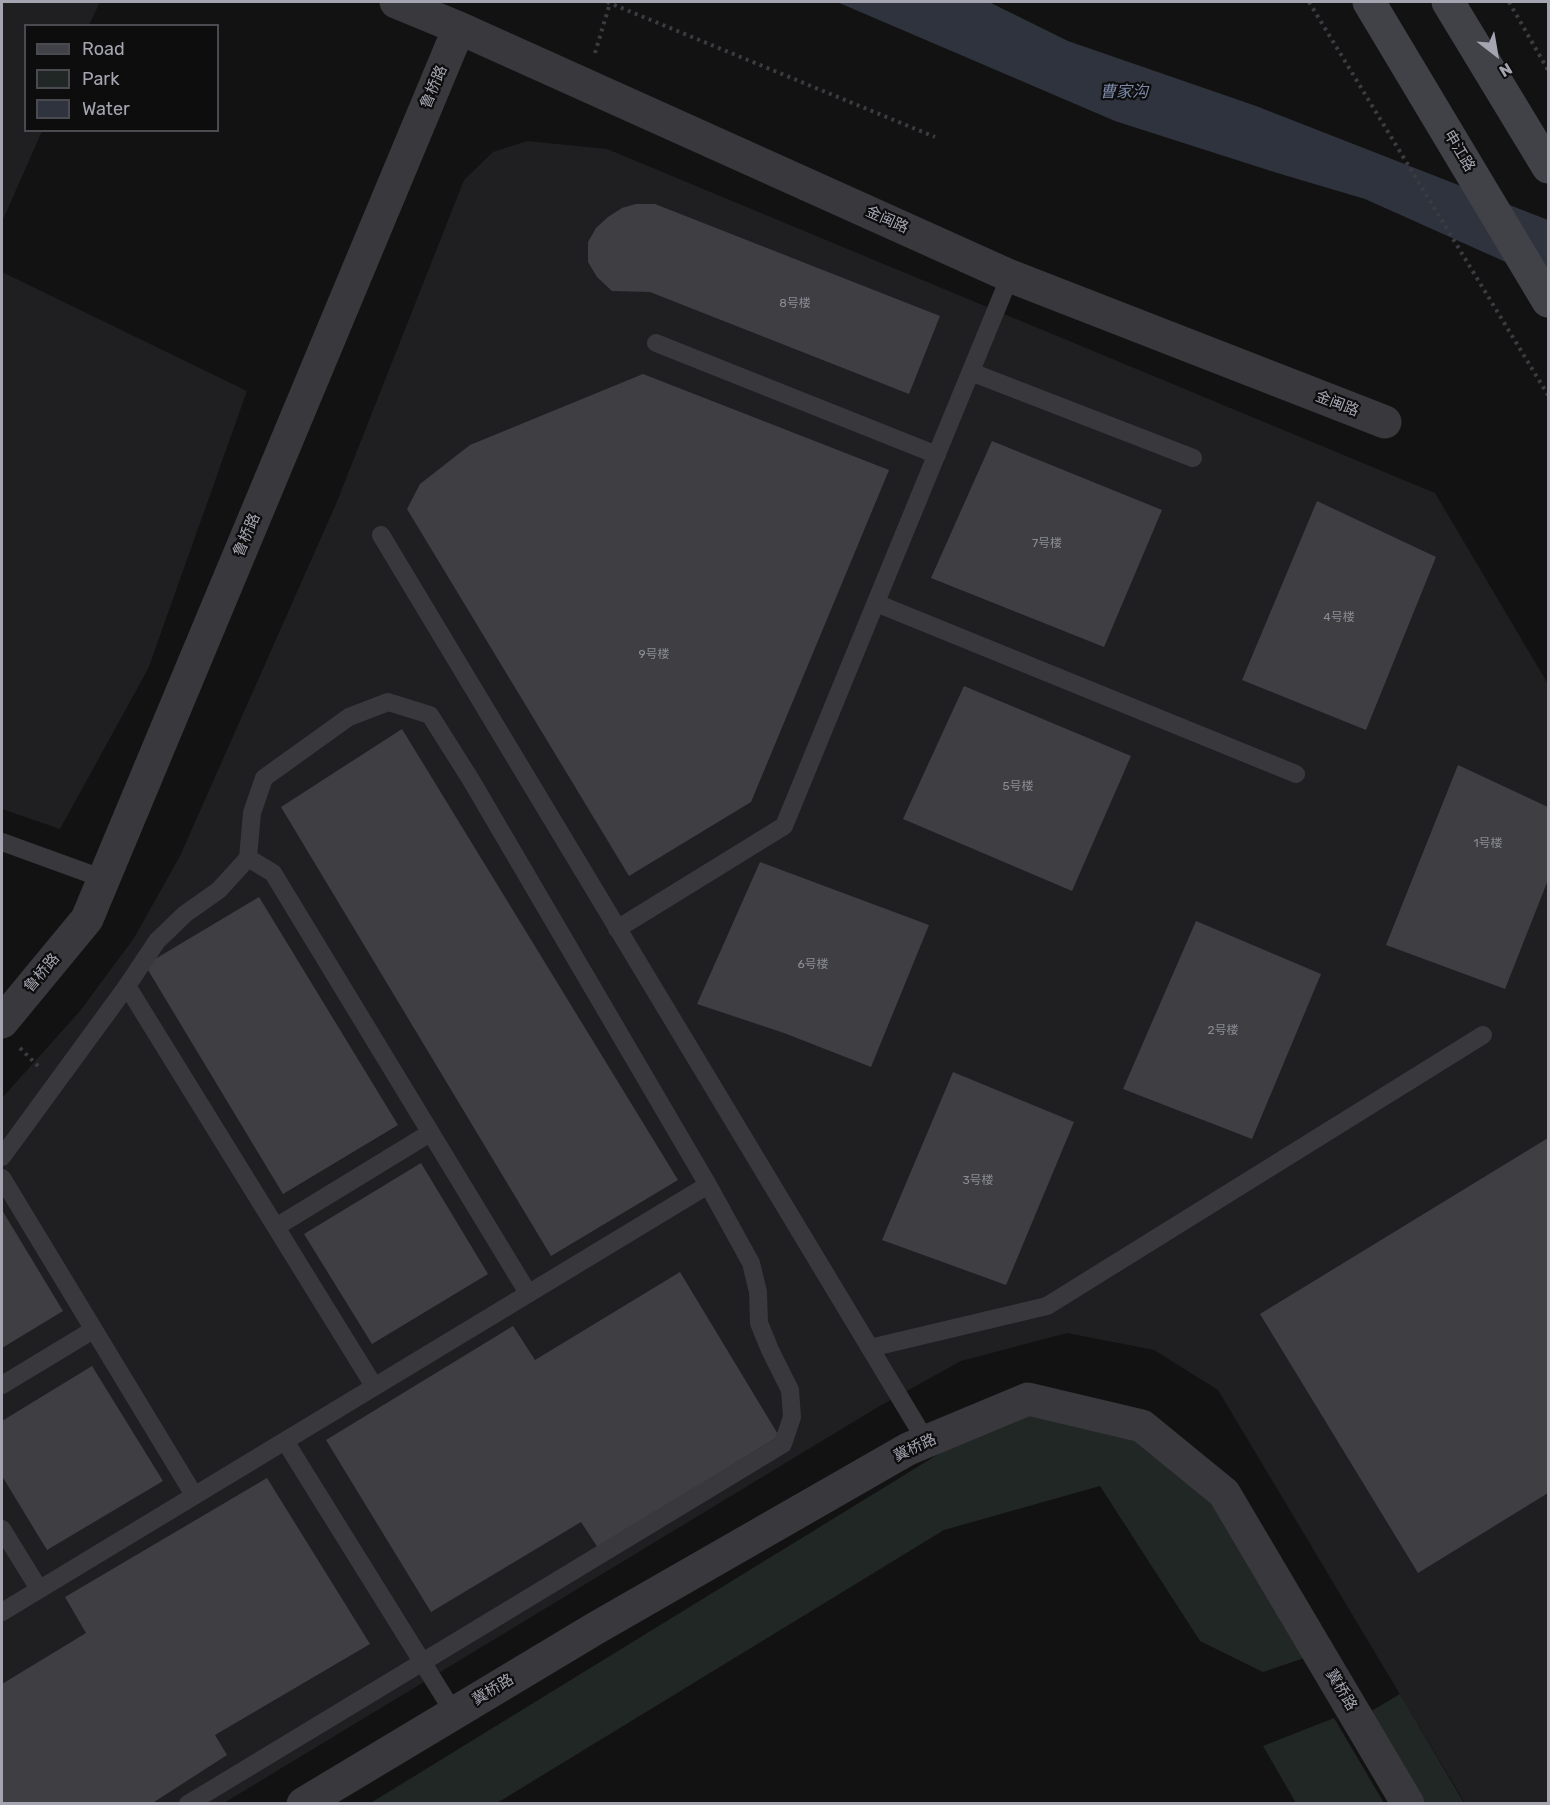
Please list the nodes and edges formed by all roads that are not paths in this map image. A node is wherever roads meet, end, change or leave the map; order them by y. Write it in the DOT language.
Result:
graph roads {
  1 [pos="396,2"];
  2 [pos="1369,2"];
  3 [pos="1448,2"];
  4 [pos="459,28"];
  5 [pos="1548,167"];
  6 [pos="1011,276"];
  7 [pos="1548,301"];
  8 [pos="656,344"];
  9 [pos="971,372"];
  10 [pos="1385,422"];
  11 [pos="937,455"];
  12 [pos="1193,458"];
  13 [pos="381,535"];
  14 [pos="876,603"];
  15 [pos="1296,774"];
  16 [pos="2,843"];
  17 [pos="248,858"];
  18 [pos="104,879"];
  19 [pos="617,928"];
  20 [pos="128,986"];
  21 [pos="9,1034"];
  22 [pos="1483,1035"];
  23 [pos="430,1133"];
  24 [pos="2,1157"];
  25 [pos="2,1179"];
  26 [pos="708,1185"];
  27 [pos="276,1227"];
  28 [pos="528,1293"];
  29 [pos="93,1330"];
  30 [pos="870,1348"];
  31 [pos="2,1385"];
  32 [pos="374,1386"];
  33 [pos="285,1441"];
  34 [pos="926,1441"];
  35 [pos="194,1495"];
  36 [pos="2,1529"];
  37 [pos="39,1589"];
  38 [pos="2,1612"];
  39 [pos="423,1662"];
  40 [pos="454,1713"];
  41 [pos="188,1803"];
  42 [pos="303,1803"];
  43 [pos="1408,1803"];
  1 -- 4 [label="street, 金闽路"];
  2 -- 7 [label="main road, 申江路"];
  3 -- 5 [label="main road"];
  4 -- 6 [label="street, 金闽路"];
  4 -- 18 [label="street, 鲁桥路"];
  6 -- 9 [label="lane"];
  6 -- 10 [label="street, 金闽路"];
  8 -- 11 [label="lane"];
  9 -- 11 [label="lane"];
  9 -- 12 [label="lane"];
  11 -- 14 [label="lane"];
  13 -- 19 [label="lane"];
  14 -- 15 [label="lane"];
  14 -- 19 [label="lane"];
  16 -- 18 [label="lane"];
  17 -- 20 [label="lane"];
  17 -- 23 [label="lane"];
  17 -- 26 [label="lane"];
  18 -- 21 [label="street, 鲁桥路"];
  19 -- 30 [label="lane"];
  20 -- 24 [label="lane"];
  20 -- 27 [label="lane"];
  22 -- 30 [label="lane"];
  23 -- 27 [label="lane"];
  23 -- 28 [label="lane"];
  25 -- 29 [label="lane"];
  26 -- 28 [label="lane"];
  26 -- 39 [label="lane"];
  27 -- 32 [label="lane"];
  28 -- 32 [label="lane"];
  29 -- 31 [label="lane"];
  29 -- 35 [label="lane"];
  30 -- 34 [label="lane"];
  32 -- 33 [label="lane"];
  33 -- 35 [label="lane"];
  33 -- 39 [label="lane"];
  34 -- 40 [label="street, 冀桥路"];
  34 -- 43 [label="street, 冀桥路"];
  35 -- 37 [label="lane"];
  36 -- 37 [label="lane"];
  37 -- 38 [label="lane"];
  39 -- 40 [label="lane"];
  39 -- 41 [label="lane"];
  40 -- 42 [label="street, 冀桥路"];
}
